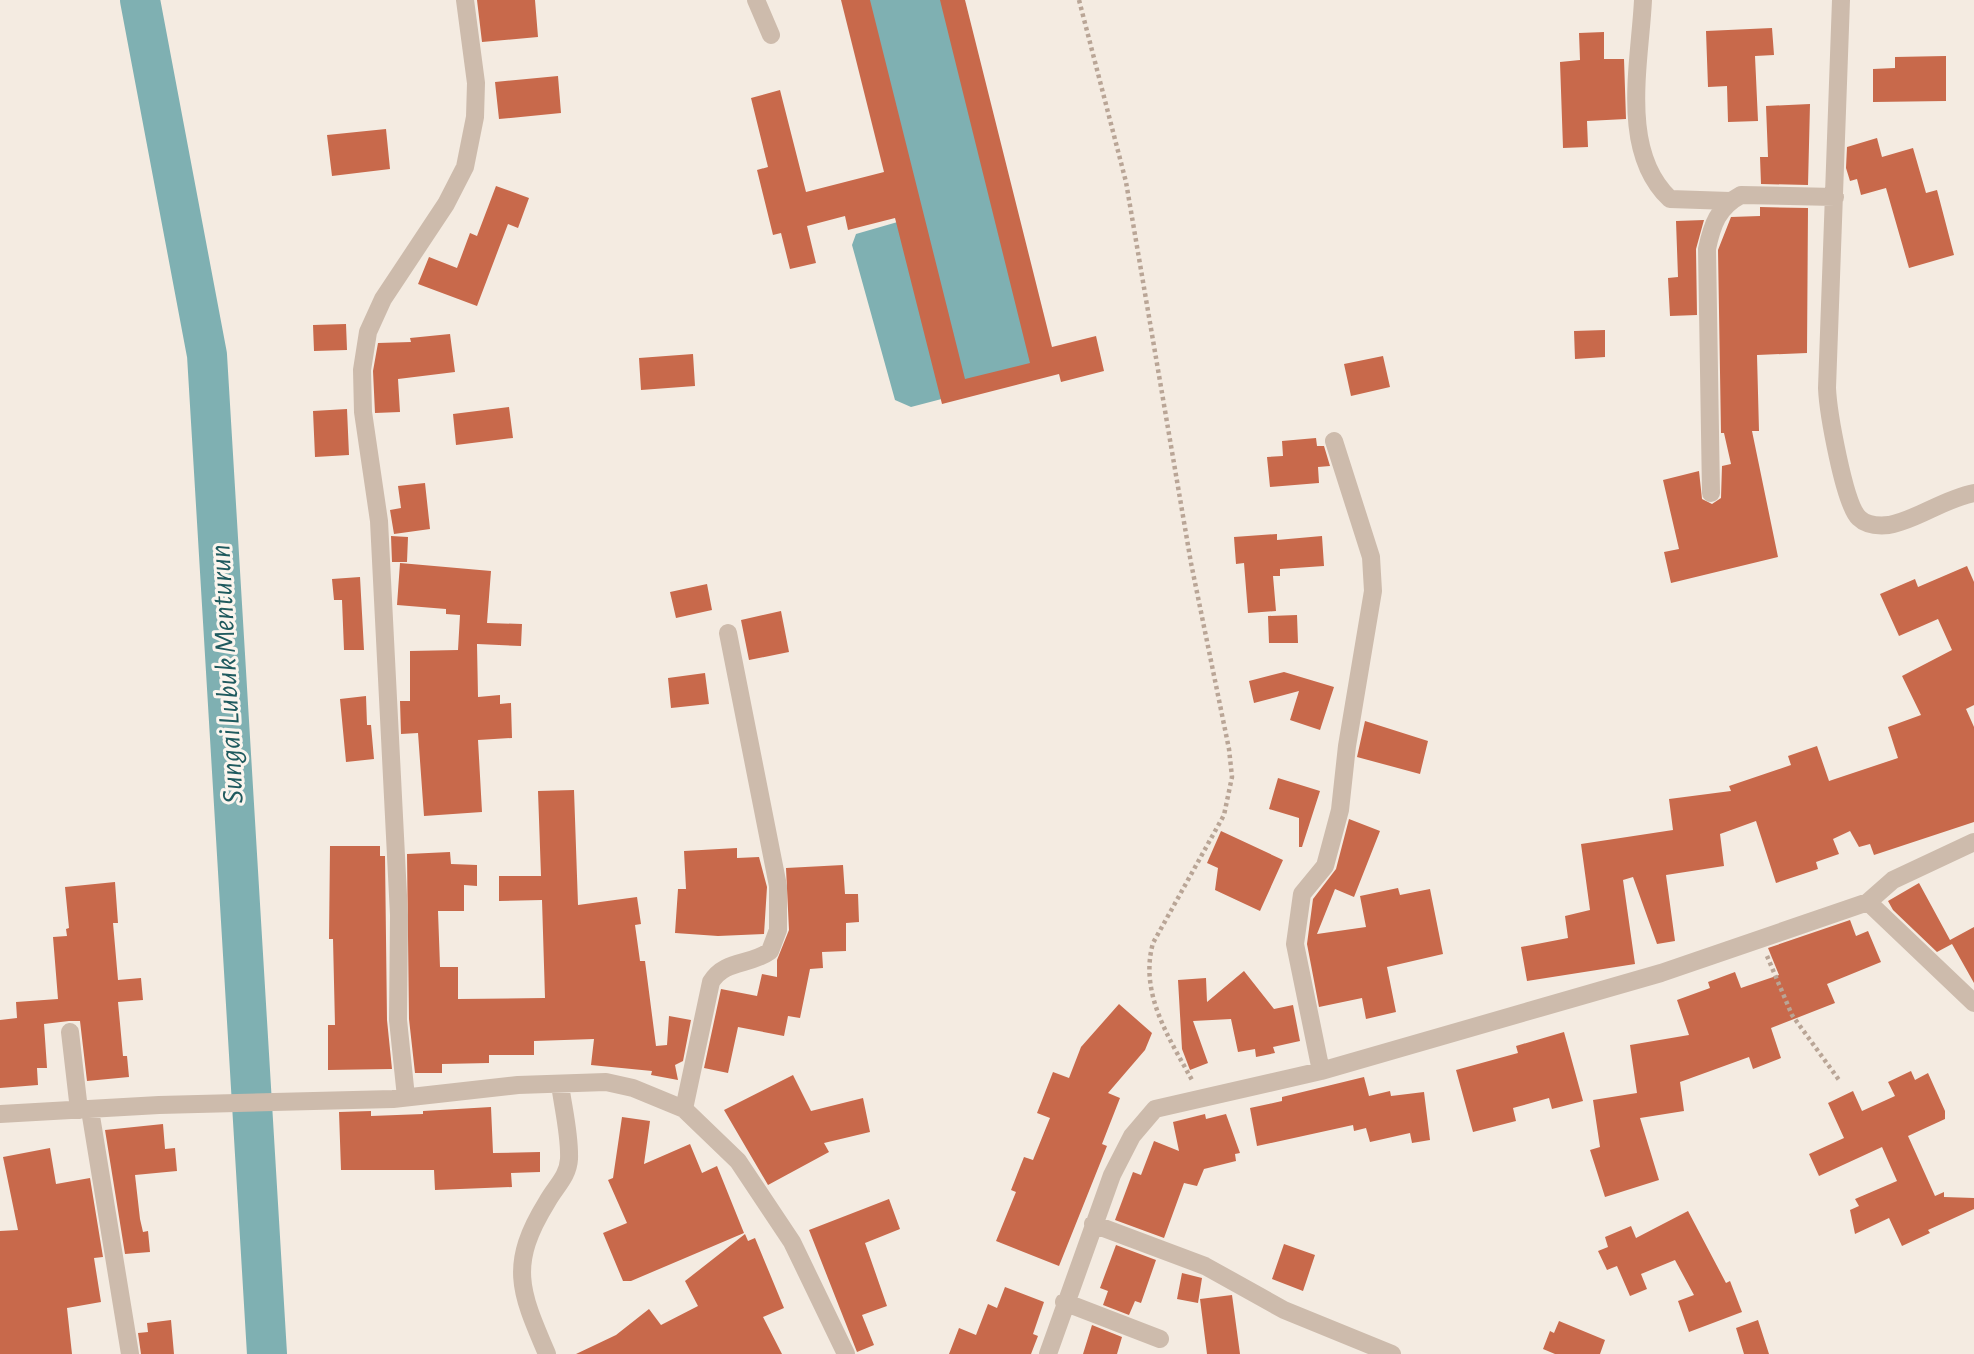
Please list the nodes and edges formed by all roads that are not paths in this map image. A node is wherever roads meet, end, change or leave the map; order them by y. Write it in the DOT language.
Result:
graph roads {
  1 [pos="465,0"];
  2 [pos="756,0"];
  3 [pos="1643,0"];
  4 [pos="1841,0"];
  5 [pos="771,35"];
  6 [pos="1835,197"];
  7 [pos="1730,201"];
  8 [pos="1334,440"];
  9 [pos="1711,493"];
  10 [pos="1974,493"];
  11 [pos="728,633"];
  12 [pos="1974,842"];
  13 [pos="1868,902"];
  14 [pos="1974,1003"];
  15 [pos="70,1032"];
  16 [pos="1321,1070"];
  17 [pos="561,1084"];
  18 [pos="406,1097"];
  19 [pos="684,1109"];
  20 [pos="85,1110"];
  21 [pos="0,1114"];
  22 [pos="1093,1224"];
  23 [pos="1064,1302"];
  24 [pos="1160,1339"];
  25 [pos="130,1354"];
  26 [pos="547,1354"];
  27 [pos="846,1354"];
  28 [pos="1048,1354"];
  29 [pos="1392,1354"];
  1 -- 18 [label="street"];
  2 -- 5 [label="street"];
  3 -- 7 [label="street"];
  4 -- 6 [label="street"];
  6 -- 7 [label="street"];
  6 -- 10 [label="street"];
  7 -- 9 [label="street"];
  8 -- 16 [label="street"];
  11 -- 19 [label="street"];
  12 -- 13 [label="street"];
  13 -- 14 [label="street"];
  13 -- 16 [label="street"];
  15 -- 20 [label="street"];
  16 -- 22 [label="street"];
  17 -- 18 [label="street"];
  17 -- 19 [label="street"];
  17 -- 26 [label="street"];
  18 -- 20 [label="street"];
  19 -- 27 [label="street"];
  20 -- 21 [label="street"];
  20 -- 25 [label="street"];
  22 -- 23 [label="street"];
  22 -- 29 [label="street"];
  23 -- 24 [label="street"];
  23 -- 28 [label="street"];
}
